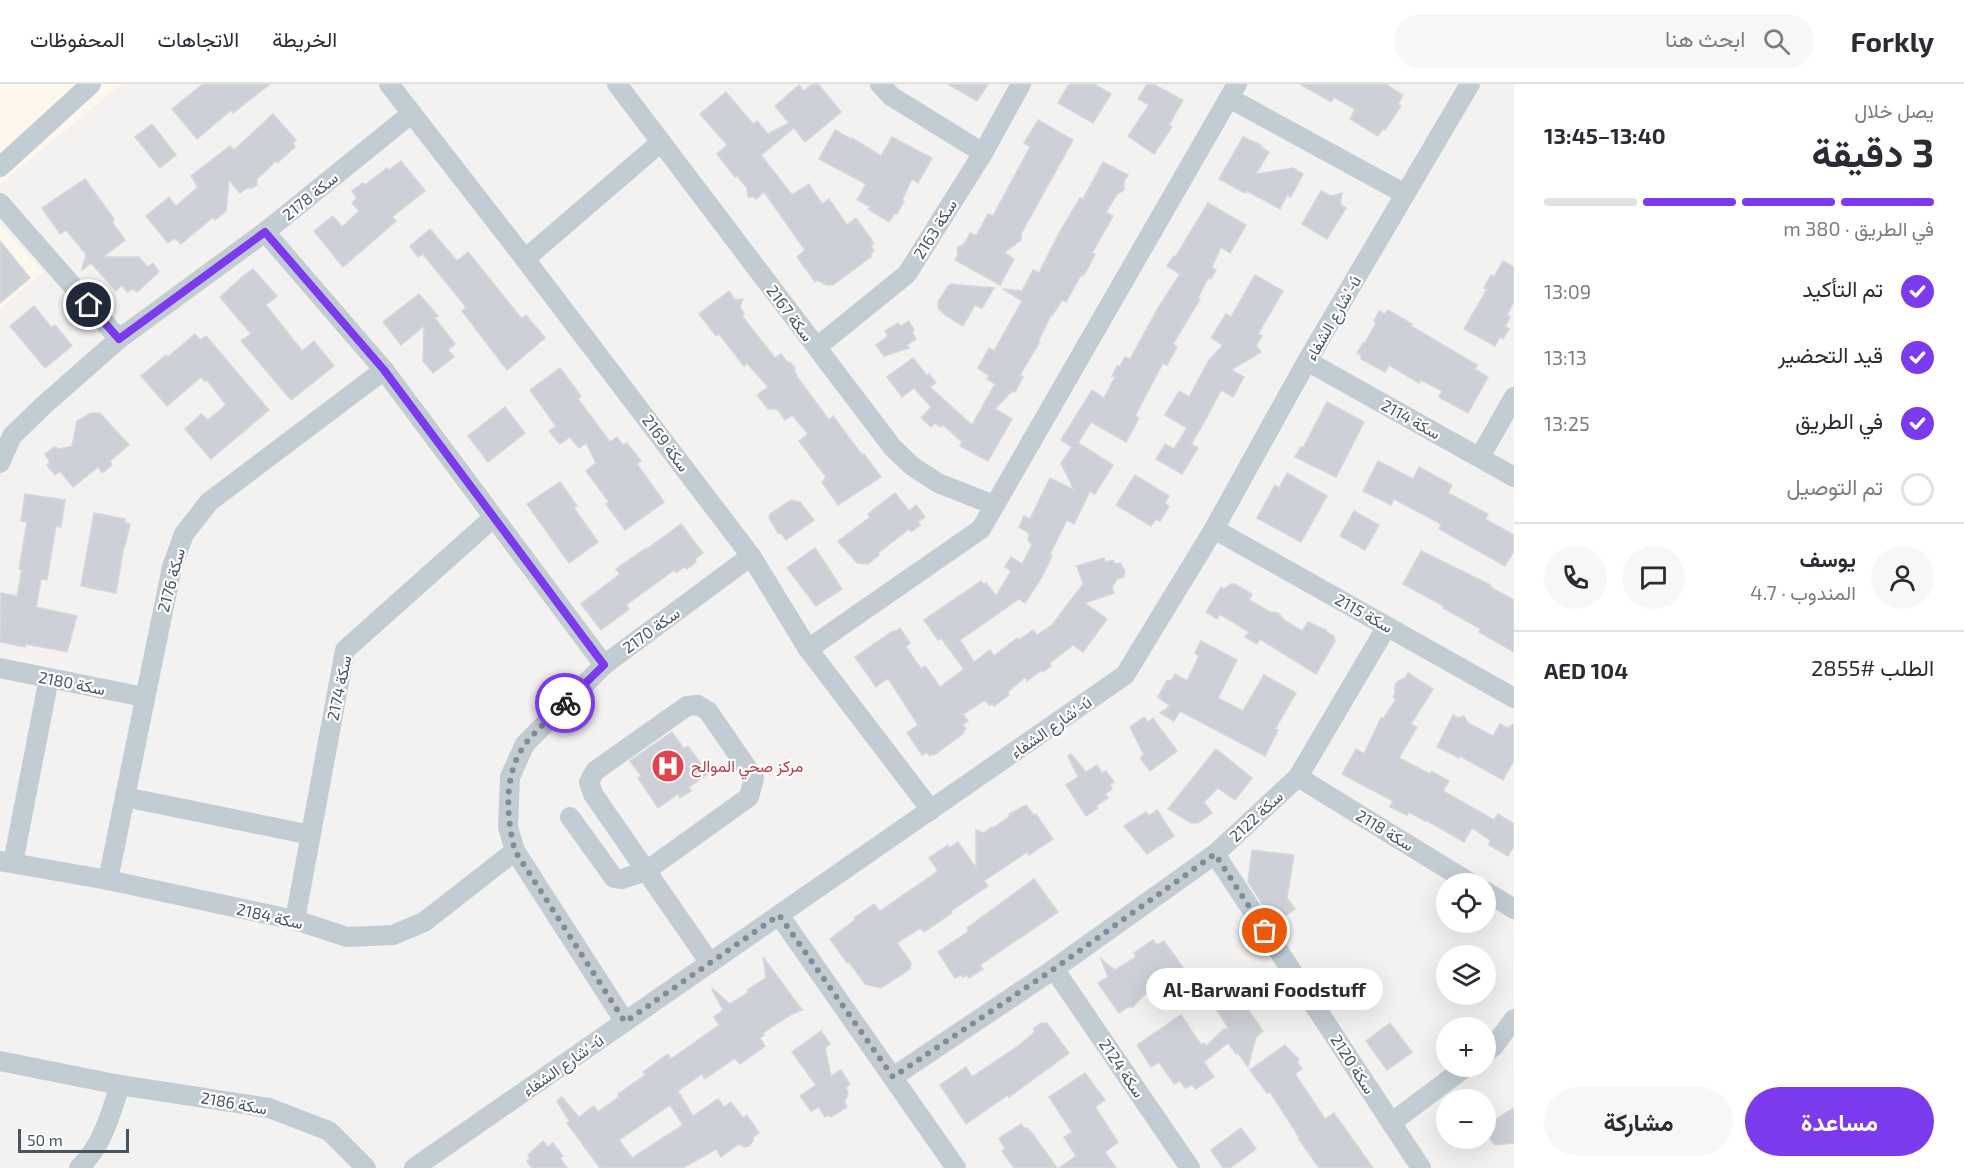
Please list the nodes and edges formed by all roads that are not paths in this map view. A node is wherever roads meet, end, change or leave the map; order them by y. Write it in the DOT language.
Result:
graph roads {
  1 [pos="91,84"];
  2 [pos="389,84"];
  3 [pos="617,84"];
  4 [pos="880,84"];
  5 [pos="1021,84"];
  6 [pos="1470,84"];
  7 [pos="1233,91"];
  8 [pos="411,114"];
  9 [pos="661,142"];
  10 [pos="983,153"];
  11 [pos="0,167"];
  12 [pos="1405,194"];
  13 [pos="0,203"];
  14 [pos="265,232"];
  15 [pos="525,259"];
  16 [pos="119,339"];
  17 [pos="817,347"];
  18 [pos="1307,361"];
  19 [pos="384,370"];
  20 [pos="1514,397"];
  21 [pos="1480,458"];
  22 [pos="0,463"];
  23 [pos="1514,477"];
  24 [pos="994,505"];
  25 [pos="493,518"];
  26 [pos="1214,529"];
  27 [pos="752,556"];
  28 [pos="1387,626"];
  29 [pos="808,649"];
  30 [pos="604,665"];
  31 [pos="0,669"];
  32 [pos="49,678"];
  33 [pos="144,697"];
  34 [pos="1514,698"];
  35 [pos="1298,777"];
  36 [pos="125,797"];
  37 [pos="931,810"];
  38 [pos="570,817"];
  39 [pos="311,835"];
  40 [pos="515,851"];
  41 [pos="1215,854"];
  42 [pos="6,862"];
  43 [pos="646,871"];
  44 [pos="1454,873"];
  45 [pos="108,880"];
  46 [pos="1496,898"];
  47 [pos="1514,909"];
  48 [pos="779,915"];
  49 [pos="295,920"];
  50 [pos="710,963"];
  51 [pos="1054,969"];
  52 [pos="1514,1019"];
  53 [pos="625,1022"];
  54 [pos="1496,1043"];
  55 [pos="0,1061"];
  56 [pos="893,1077"];
  57 [pos="1452,1077"];
  58 [pos="120,1085"];
  59 [pos="1391,1123"];
  60 [pos="79,1168"];
  61 [pos="366,1168"];
  62 [pos="414,1168"];
  63 [pos="956,1168"];
  64 [pos="1190,1168"];
  65 [pos="1421,1168"];
  1 -- 11 [label="street"];
  2 -- 8 [label="street, سكة 2169"];
  3 -- 9 [label="street, سكة 2167"];
  4 -- 10 [label="street"];
  5 -- 10 [label="street, سكة 2163"];
  6 -- 12 [label="street, شارع الشفاء'-ú"];
  7 -- 12 [label="street"];
  7 -- 24 [label="street"];
  8 -- 14 [label="street, سكة 2178"];
  8 -- 15 [label="street, سكة 2169"];
  9 -- 15 [label="street"];
  9 -- 17 [label="street, سكة 2167"];
  10 -- 17 [label="street, سكة 2163"];
  12 -- 18 [label="street, شارع الشفاء'-ú"];
  13 -- 16 [label="street"];
  14 -- 16 [label="street, سكة 2178"];
  14 -- 19 [label="street"];
  15 -- 27 [label="street, سكة 2169"];
  16 -- 22 [label="street, سكة 2178"];
  17 -- 24 [label="street, سكة 2167"];
  18 -- 21 [label="street, سكة 2114"];
  18 -- 26 [label="street, شارع الشفاء'-ú"];
  19 -- 25 [label="street"];
  19 -- 33 [label="street, سكة 2176"];
  20 -- 21 [label="street"];
  21 -- 23 [label="street, سكة 2114"];
  24 -- 29 [label="street"];
  25 -- 30 [label="street"];
  25 -- 39 [label="street, سكة 2174"];
  26 -- 28 [label="street, سكة 2115"];
  26 -- 37 [label="street, شارع الشفاء'-ú"];
  27 -- 29 [label="street, سكة 2169"];
  27 -- 30 [label="street, سكة 2170"];
  28 -- 34 [label="street, سكة 2115"];
  28 -- 35 [label="street, سكة 2122"];
  29 -- 37 [label="street, سكة 2169"];
  30 -- 40 [label="street, سكة 2170"];
  31 -- 32 [label="street, سكة 2180"];
  32 -- 33 [label="street, سكة 2180"];
  32 -- 42 [label="street"];
  33 -- 36 [label="street, سكة 2176"];
  35 -- 41 [label="street, سكة 2122"];
  35 -- 44 [label="street, سكة 2118"];
  36 -- 39 [label="street"];
  36 -- 45 [label="street, سكة 2176"];
  37 -- 48 [label="street, شارع الشفاء'-ú"];
  38 -- 43 [label="street"];
  39 -- 49 [label="street, سكة 2174"];
  40 -- 49 [label="street, سكة 2184"];
  40 -- 53 [label="street, سكة 2170"];
  41 -- 51 [label="street, سكة 2122"];
  41 -- 59 [label="street, سكة 2120"];
  42 -- 45 [label="street, سكة 2184"];
  43 -- 43 [label="street"];
  43 -- 50 [label="street"];
  45 -- 49 [label="street, سكة 2184"];
  46 -- 47 [label="street"];
  48 -- 50 [label="street, شارع الشفاء'-ú"];
  48 -- 56 [label="street"];
  50 -- 53 [label="street, شارع الشفاء'-ú"];
  51 -- 56 [label="street, سكة 2122"];
  51 -- 64 [label="street, سكة 2124"];
  52 -- 54 [label="street"];
  53 -- 62 [label="street, شارع الشفاء'-ú"];
  55 -- 58 [label="street, سكة 2186"];
  56 -- 63 [label="street"];
  57 -- 59 [label="street"];
  58 -- 60 [label="street"];
  58 -- 61 [label="street, سكة 2186"];
  59 -- 65 [label="street, سكة 2120"];
}
